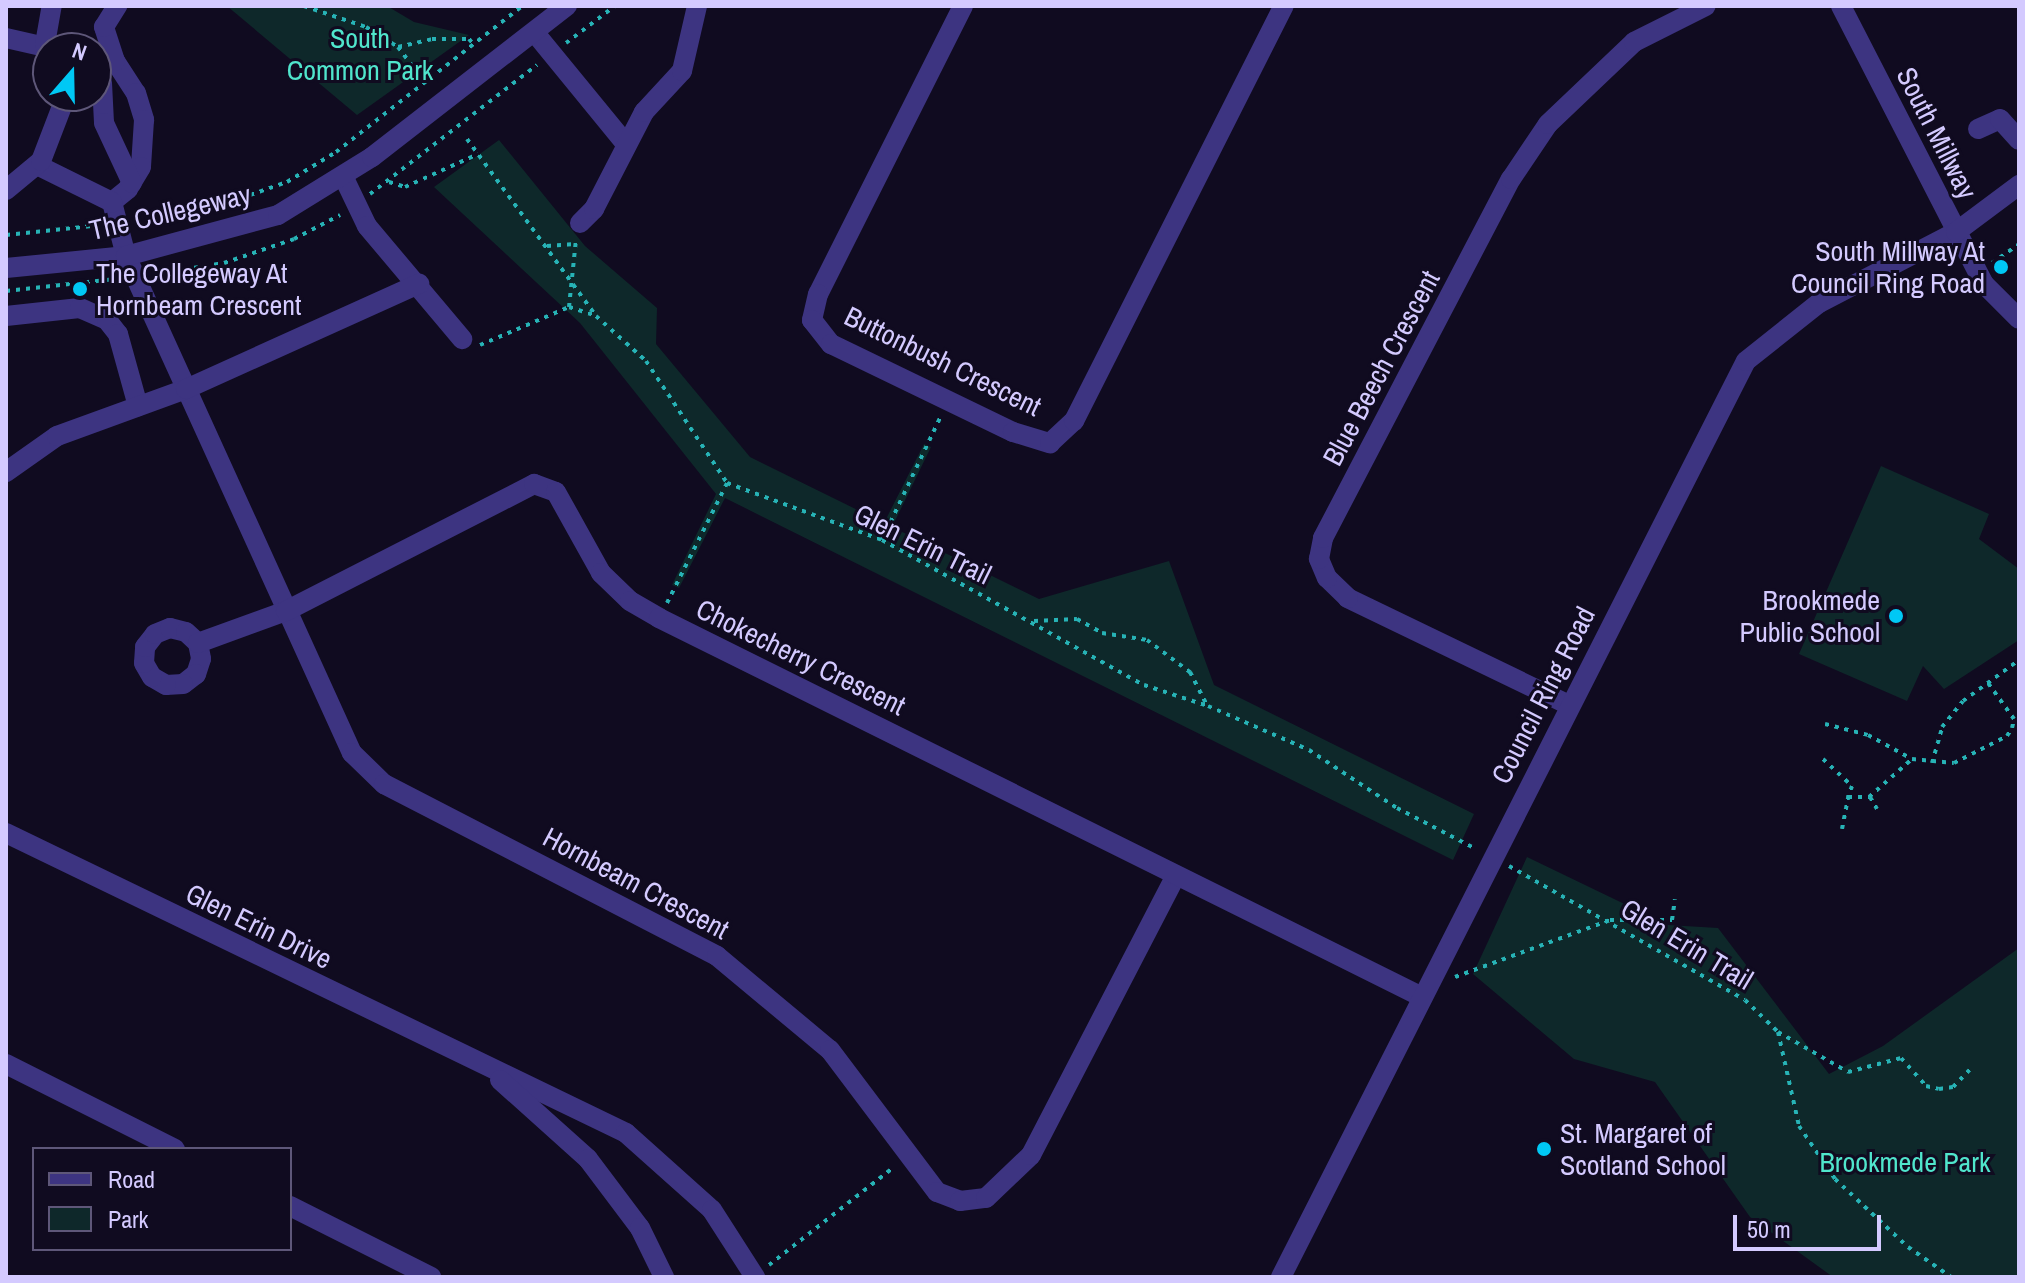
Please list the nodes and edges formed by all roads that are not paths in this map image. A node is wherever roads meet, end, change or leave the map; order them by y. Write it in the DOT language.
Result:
graph roads {
  1 [pos="52,6"];
  2 [pos="117,6"];
  3 [pos="697,6"];
  4 [pos="963,6"];
  5 [pos="1284,6"];
  6 [pos="1706,6"];
  7 [pos="1841,6"];
  8 [pos="555,10"];
  9 [pos="49,32"];
  10 [pos="104,32"];
  11 [pos="535,33"];
  12 [pos="6,38"];
  13 [pos="32,43"];
  14 [pos="112,67"];
  15 [pos="62,112"];
  16 [pos="103,112"];
  17 [pos="1978,129"];
  18 [pos="2019,140"];
  19 [pos="625,143"];
  20 [pos="37,165"];
  21 [pos="344,178"];
  22 [pos="132,183"];
  23 [pos="2019,185"];
  24 [pos="6,190"];
  25 [pos="112,202"];
  26 [pos="580,223"];
  27 [pos="1956,232"];
  28 [pos="126,256"];
  29 [pos="6,268"];
  30 [pos="419,284"];
  31 [pos="6,316"];
  32 [pos="2019,319"];
  33 [pos="462,339"];
  34 [pos="186,389"];
  35 [pos="138,406"];
  36 [pos="6,472"];
  37 [pos="286,611"];
  38 [pos="198,643"];
  39 [pos="1569,705"];
  40 [pos="6,833"];
  41 [pos="1176,875"];
  42 [pos="1422,997"];
  43 [pos="6,1064"];
  44 [pos="488,1070"];
  45 [pos="171,1147"];
  46 [pos="292,1207"];
  47 [pos="431,1277"];
  48 [pos="664,1277"];
  49 [pos="755,1277"];
  50 [pos="1281,1277"];
  1 -- 9 [label="street"];
  2 -- 10 [label="street"];
  3 -- 19 [label="street"];
  4 -- 5 [label="street, Buttonbush Crescent"];
  6 -- 39 [label="street, Blue Beech Crescent"];
  7 -- 27 [label="street, South Millway"];
  8 -- 11 [label="street, The Collegeway"];
  11 -- 19 [label="street"];
  11 -- 21 [label="street, The Collegeway"];
  12 -- 13 [label="street"];
  14 -- 22 [label="street"];
  15 -- 20 [label="street"];
  16 -- 22 [label="street"];
  17 -- 18 [label="street"];
  19 -- 26 [label="street"];
  20 -- 24 [label="street"];
  20 -- 25 [label="street"];
  21 -- 28 [label="street, The Collegeway"];
  21 -- 30 [label="street"];
  22 -- 25 [label="street"];
  23 -- 27 [label="street, Council Ring Road"];
  25 -- 28 [label="street, Hornbeam Crescent"];
  27 -- 32 [label="street, South Millway"];
  27 -- 39 [label="street, Council Ring Road"];
  28 -- 29 [label="street, The Collegeway"];
  28 -- 34 [label="street, Hornbeam Crescent"];
  30 -- 33 [label="street"];
  30 -- 34 [label="street"];
  31 -- 35 [label="street"];
  34 -- 35 [label="street"];
  34 -- 37 [label="street, Hornbeam Crescent"];
  35 -- 36 [label="street"];
  37 -- 38 [label="street, Chokecherry Crescent"];
  37 -- 41 [label="street, Chokecherry Crescent"];
  37 -- 41 [label="street, Hornbeam Crescent"];
  39 -- 42 [label="street, Council Ring Road"];
  40 -- 44 [label="street, Glen Erin Drive"];
  41 -- 42 [label="street, Chokecherry Crescent"];
  42 -- 50 [label="street, Council Ring Road"];
  43 -- 45 [label="street"];
  44 -- 48 [label="street, Glen Erin Drive"];
  44 -- 49 [label="street, Glen Erin Drive"];
  46 -- 47 [label="street"];
}
